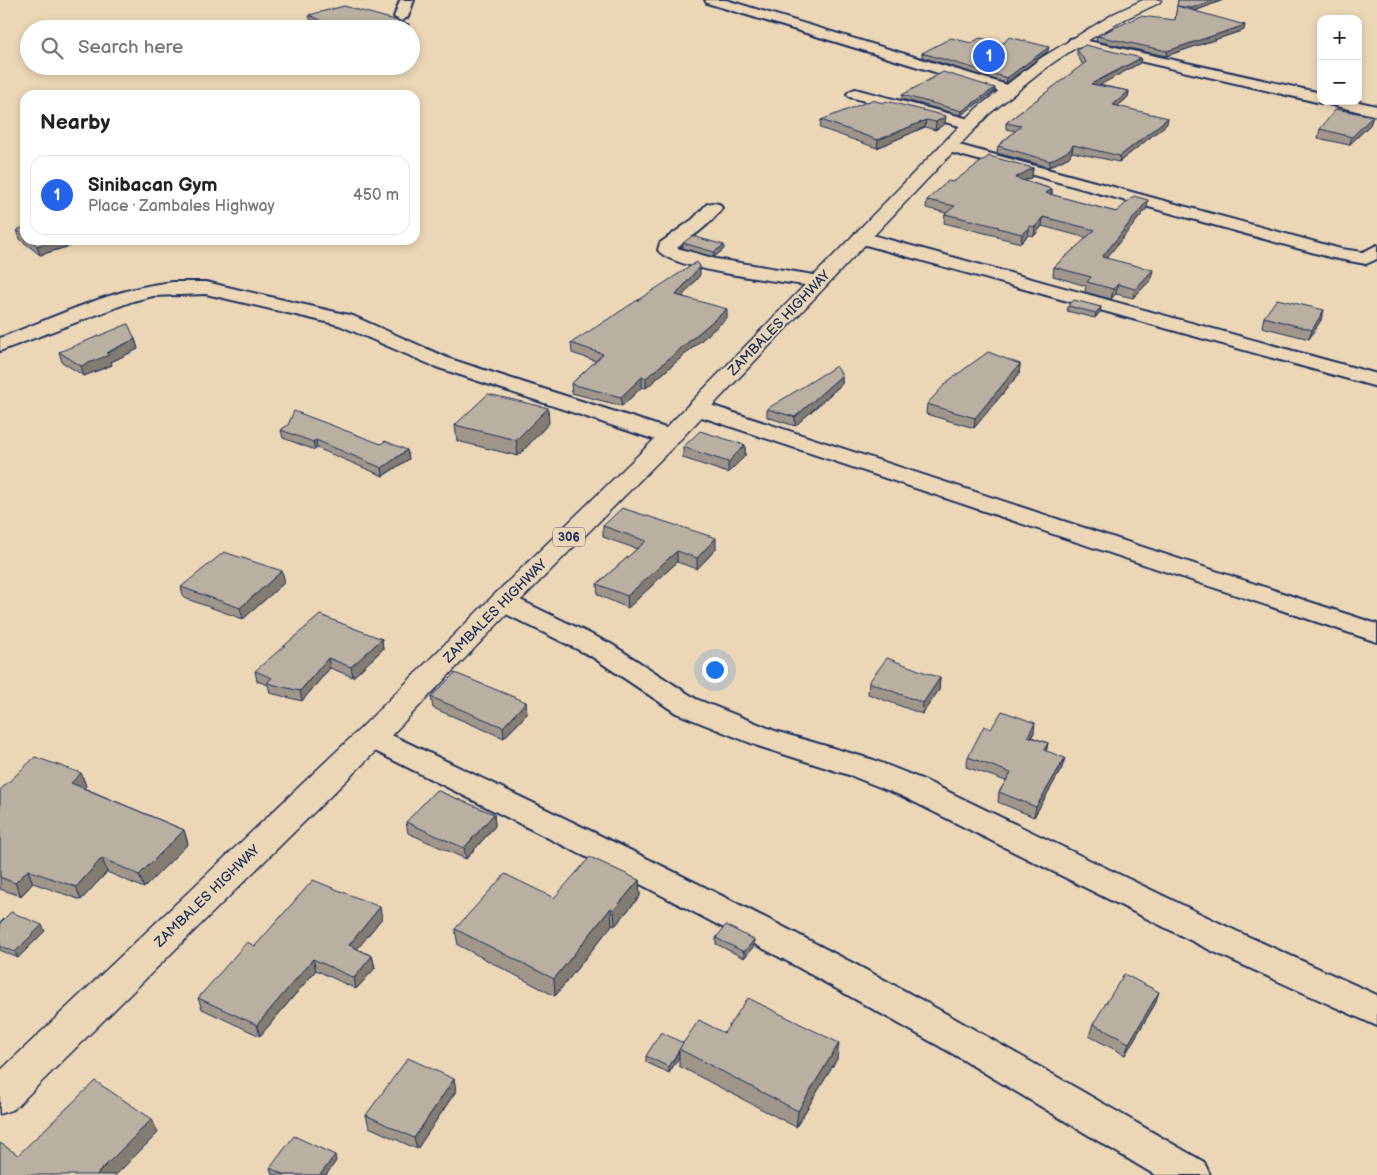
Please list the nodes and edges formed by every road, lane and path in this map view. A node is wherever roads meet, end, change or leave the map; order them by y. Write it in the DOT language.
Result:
graph roads {
  1 [pos="407,0"];
  2 [pos="712,0"];
  3 [pos="1154,0"];
  4 [pos="401,17"];
  5 [pos="1075,42"];
  6 [pos="1009,90"];
  7 [pos="855,94"];
  8 [pos="1317,97"];
  9 [pos="1351,105"];
  10 [pos="1377,111"];
  11 [pos="971,124"];
  12 [pos="948,147"];
  13 [pos="713,208"];
  14 [pos="861,238"];
  15 [pos="1377,250"];
  16 [pos="820,281"];
  17 [pos="0,344"];
  18 [pos="1377,381"];
  19 [pos="698,408"];
  20 [pos="670,437"];
  21 [pos="503,602"];
  22 [pos="1377,633"];
  23 [pos="371,737"];
  24 [pos="1377,1011"];
  25 [pos="0,1097"];
  26 [pos="1190,1175"];
  1 -- 4 [label="street"];
  2 -- 6 [label="street"];
  3 -- 5 [label="main road, ZAMBALES HIGHWAY / 306"];
  5 -- 6 [label="main road, ZAMBALES HIGHWAY / 306"];
  5 -- 8 [label="street"];
  6 -- 11 [label="main road, ZAMBALES HIGHWAY / 306"];
  7 -- 11 [label="street"];
  9 -- 10 [label="street"];
  11 -- 12 [label="main road, ZAMBALES HIGHWAY / 306"];
  12 -- 14 [label="main road, ZAMBALES HIGHWAY / 306"];
  12 -- 15 [label="street"];
  13 -- 16 [label="street"];
  14 -- 16 [label="main road, ZAMBALES HIGHWAY / 306"];
  14 -- 18 [label="street"];
  16 -- 19 [label="main road, ZAMBALES HIGHWAY / 306"];
  17 -- 20 [label="street"];
  19 -- 20 [label="main road, ZAMBALES HIGHWAY / 306"];
  19 -- 22 [label="street"];
  20 -- 21 [label="main road, ZAMBALES HIGHWAY / 306"];
  21 -- 23 [label="main road, ZAMBALES HIGHWAY / 306"];
  21 -- 24 [label="street"];
  23 -- 25 [label="main road, ZAMBALES HIGHWAY / 306"];
  23 -- 26 [label="street"];
}
